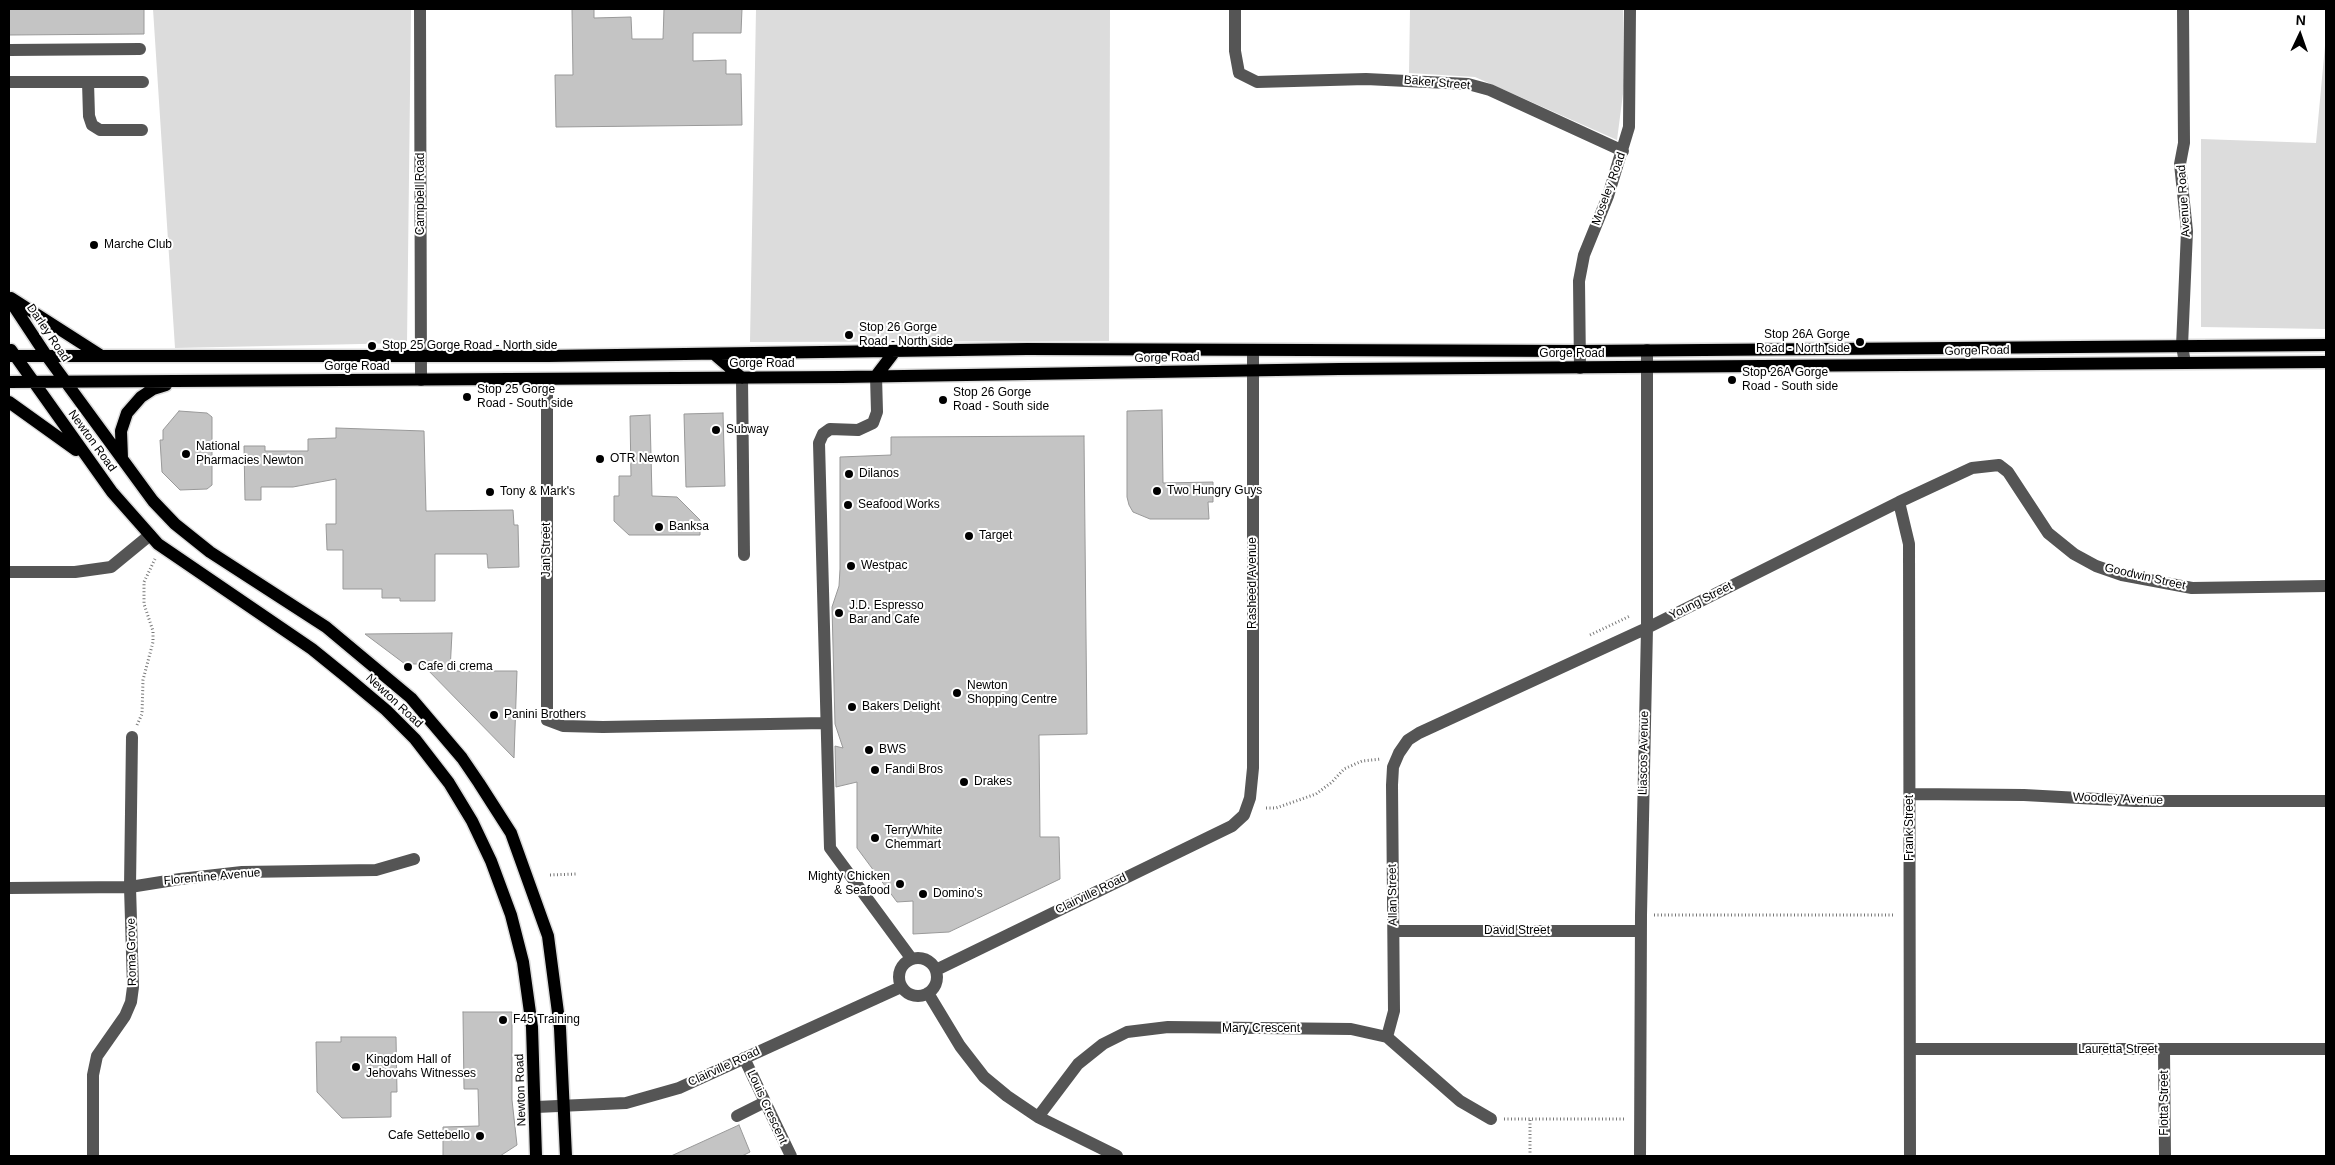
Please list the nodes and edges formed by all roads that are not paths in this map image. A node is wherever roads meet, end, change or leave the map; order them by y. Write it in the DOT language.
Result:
graph roads {
  1 [pos="420,9"];
  2 [pos="1234,9"];
  3 [pos="1630,9"];
  4 [pos="2183,9"];
  5 [pos="140,48"];
  6 [pos="9,50"];
  7 [pos="9,82"];
  8 [pos="88,82"];
  9 [pos="143,82"];
  10 [pos="142,130"];
  11 [pos="1623,151"];
  12 [pos="9,298"];
  13 [pos="2326,345"];
  14 [pos="2182,346"];
  15 [pos="1253,350"];
  16 [pos="1647,350"];
  17 [pos="895,351"];
  18 [pos="1580,351"];
  19 [pos="11,353"];
  20 [pos="714,354"];
  21 [pos="46,355"];
  22 [pos="100,355"];
  23 [pos="422,356"];
  24 [pos="548,356"];
  25 [pos="2326,362"];
  26 [pos="2185,363"];
  27 [pos="1645,367"];
  28 [pos="1580,368"];
  29 [pos="1254,371"];
  30 [pos="876,376"];
  31 [pos="742,378"];
  32 [pos="547,379"];
  33 [pos="421,380"];
  34 [pos="9,382"];
  35 [pos="33,382"];
  36 [pos="66,382"];
  37 [pos="178,382"];
  38 [pos="9,402"];
  39 [pos="85,456"];
  40 [pos="123,460"];
  41 [pos="2008,472"];
  42 [pos="1899,502"];
  43 [pos="150,535"];
  44 [pos="744,555"];
  45 [pos="9,572"];
  46 [pos="2326,586"];
  47 [pos="1646,628"];
  48 [pos="825,722"];
  49 [pos="132,737"];
  50 [pos="1399,753"];
  51 [pos="1910,794"];
  52 [pos="2326,800"];
  53 [pos="1244,815"];
  54 [pos="414,859"];
  55 [pos="130,887"];
  56 [pos="9,888"];
  57 [pos="1394,931"];
  58 [pos="1640,931"];
  59 [pos="911,958"];
  60 [pos="936,970"];
  61 [pos="901,987"];
  62 [pos="928,993"];
  63 [pos="1386,1037"];
  64 [pos="1910,1049"];
  65 [pos="2326,1049"];
  66 [pos="2164,1050"];
  67 [pos="744,1058"];
  68 [pos="765,1102"];
  69 [pos="536,1107"];
  70 [pos="565,1107"];
  71 [pos="737,1116"];
  72 [pos="1038,1117"];
  73 [pos="1491,1119"];
  74 [pos="93,1156"];
  75 [pos="536,1156"];
  76 [pos="566,1156"];
  77 [pos="791,1156"];
  78 [pos="1117,1156"];
  79 [pos="1640,1156"];
  80 [pos="1910,1156"];
  81 [pos="2165,1156"];
  1 -- 23 [label="street, Campbell Road"];
  2 -- 11 [label="street, Baker Street"];
  3 -- 11 [label="street, Moseley Road"];
  4 -- 14 [label="street, Avenue Road"];
  5 -- 6 [label="street"];
  7 -- 8 [label="street"];
  8 -- 9 [label="street"];
  8 -- 10 [label="street"];
  11 -- 18 [label="street, Moseley Road"];
  12 -- 21 [label="main road, Darley Road"];
  12 -- 22 [label="main road"];
  13 -- 14 [label="main road, Gorge Road"];
  14 -- 16 [label="main road, Gorge Road"];
  14 -- 26 [label="street, Avenue Road"];
  15 -- 17 [label="main road, Gorge Road"];
  15 -- 18 [label="main road, Gorge Road"];
  15 -- 29 [label="street, Rasheed Avenue"];
  16 -- 18 [label="main road, Gorge Road"];
  16 -- 27 [label="street, Liascos Avenue"];
  17 -- 20 [label="main road, Gorge Road"];
  17 -- 30 [label="main road"];
  18 -- 28 [label="street, Moseley Road"];
  19 -- 21 [label="main road, Gorge Road"];
  19 -- 35 [label="main road"];
  20 -- 24 [label="main road, Gorge Road"];
  20 -- 31 [label="main road"];
  21 -- 22 [label="main road, Gorge Road"];
  21 -- 36 [label="main road, Darley Road"];
  22 -- 23 [label="main road, Gorge Road"];
  23 -- 24 [label="main road, Gorge Road"];
  23 -- 33 [label="street, Campbell Road"];
  24 -- 32 [label="main road"];
  25 -- 26 [label="main road, Gorge Road"];
  26 -- 27 [label="main road, Gorge Road"];
  27 -- 28 [label="main road, Gorge Road"];
  27 -- 47 [label="street, Liascos Avenue"];
  28 -- 29 [label="main road, Gorge Road"];
  29 -- 30 [label="main road, Gorge Road"];
  29 -- 53 [label="street, Rasheed Avenue"];
  30 -- 31 [label="main road, Gorge Road"];
  30 -- 48 [label="street"];
  31 -- 32 [label="main road, Gorge Road"];
  31 -- 44 [label="street"];
  32 -- 33 [label="main road, Gorge Road"];
  32 -- 48 [label="street, Jan Street"];
  33 -- 37 [label="main road, Gorge Road"];
  34 -- 35 [label="main road, Gorge Road"];
  35 -- 36 [label="main road, Gorge Road"];
  35 -- 39 [label="main road, Newton Road"];
  36 -- 37 [label="main road, Gorge Road"];
  36 -- 40 [label="main road, Newton Road"];
  37 -- 40 [label="main road"];
  38 -- 39 [label="main road"];
  39 -- 43 [label="main road, Newton Road"];
  40 -- 70 [label="main road, Newton Road"];
  41 -- 42 [label="street, Young Street"];
  41 -- 46 [label="street, Goodwin Street"];
  42 -- 47 [label="street, Young Street"];
  42 -- 51 [label="street, Frank Street"];
  43 -- 45 [label="street"];
  43 -- 69 [label="main road, Newton Road"];
  47 -- 50 [label="street, Young Street"];
  47 -- 58 [label="street, Liascos Avenue"];
  48 -- 59 [label="street"];
  49 -- 55 [label="street, Roma Grove"];
  50 -- 57 [label="street, Allan Street"];
  51 -- 52 [label="street, Woodley Avenue"];
  51 -- 64 [label="street, Frank Street"];
  53 -- 60 [label="street, Clairville Road"];
  54 -- 55 [label="street, Florentine Avenue"];
  55 -- 56 [label="street, Florentine Avenue"];
  55 -- 74 [label="street, Roma Grove"];
  57 -- 58 [label="street, David Street"];
  57 -- 63 [label="street, Allan Street"];
  58 -- 79 [label="street, Liascos Avenue"];
  59 -- 60 [label="street"];
  59 -- 61 [label="street"];
  60 -- 62 [label="street"];
  61 -- 62 [label="street"];
  61 -- 67 [label="street, Clairville Road"];
  62 -- 72 [label="street"];
  63 -- 72 [label="street, Mary Crescent"];
  63 -- 73 [label="street, Mary Crescent"];
  64 -- 66 [label="street, Lauretta Street"];
  64 -- 80 [label="street, Frank Street"];
  65 -- 66 [label="street, Lauretta Street"];
  66 -- 81 [label="street, Flotta Street"];
  67 -- 68 [label="street, Louis Crescent"];
  67 -- 70 [label="street, Clairville Road"];
  68 -- 71 [label="street"];
  68 -- 77 [label="street, Louis Crescent"];
  69 -- 70 [label="street, Clairville Road"];
  69 -- 75 [label="main road, Newton Road"];
  70 -- 76 [label="main road, Newton Road"];
  72 -- 78 [label="street"];
}
